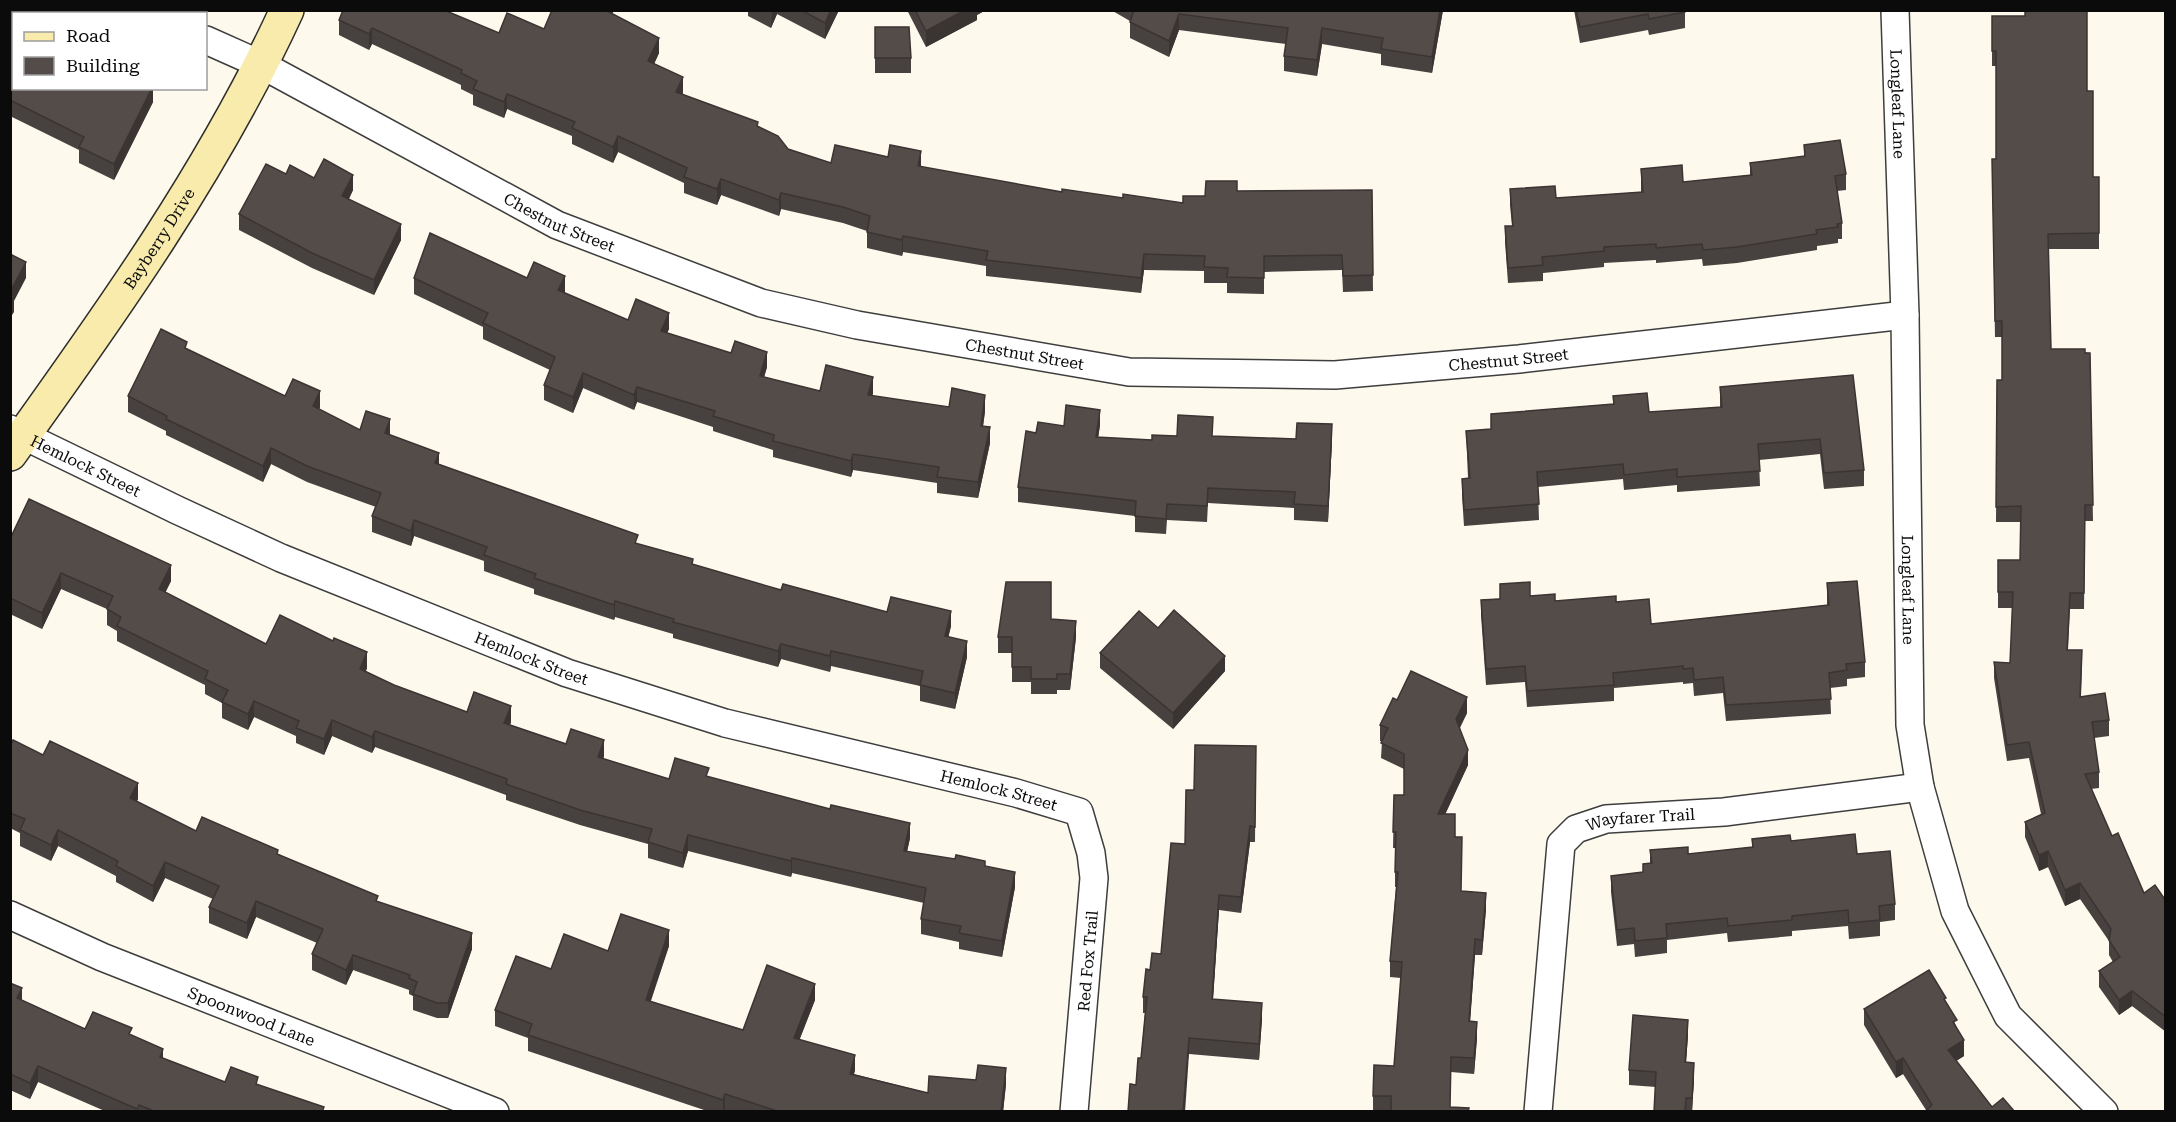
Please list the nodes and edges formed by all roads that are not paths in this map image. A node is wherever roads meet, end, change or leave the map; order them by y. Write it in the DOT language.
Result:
graph roads {
  1 [pos="287,10"];
  2 [pos="1895,10"];
  3 [pos="207,40"];
  4 [pos="262,65"];
  5 [pos="1905,315"];
  6 [pos="15,439"];
  7 [pos="1920,787"];
  8 [pos="1079,812"];
  9 [pos="10,915"];
  10 [pos="495,1112"];
  11 [pos="1074,1112"];
  12 [pos="1538,1112"];
  13 [pos="2104,1112"];
  1 -- 4 [label="street, Bayberry Drive"];
  2 -- 5 [label="street, Longleaf Lane"];
  3 -- 4 [label="street, Chestnut Street"];
  4 -- 5 [label="street, Chestnut Street"];
  4 -- 6 [label="street, Bayberry Drive"];
  5 -- 7 [label="street, Longleaf Lane"];
  6 -- 8 [label="street, Hemlock Street"];
  7 -- 12 [label="street, Wayfarer Trail"];
  7 -- 13 [label="street, Longleaf Lane"];
  8 -- 11 [label="street, Red Fox Trail"];
  9 -- 10 [label="street, Spoonwood Lane"];
}
